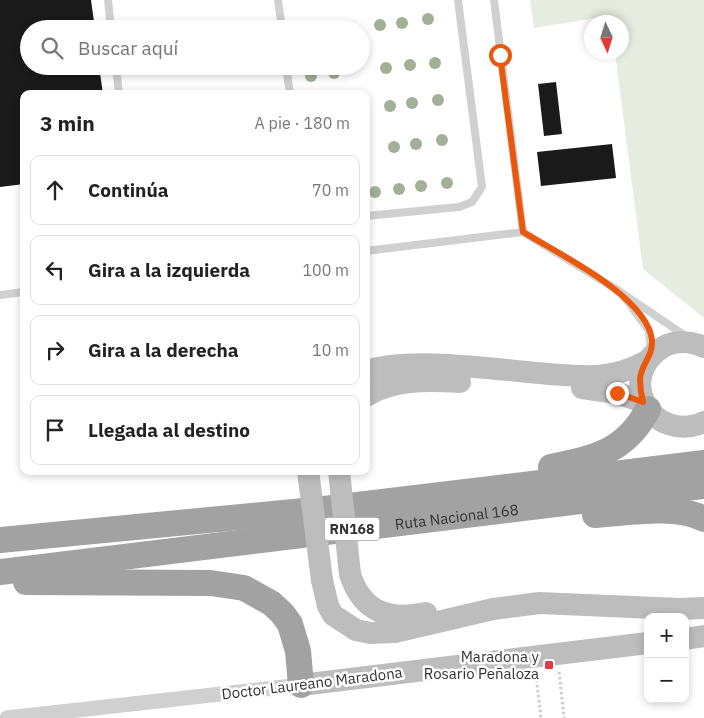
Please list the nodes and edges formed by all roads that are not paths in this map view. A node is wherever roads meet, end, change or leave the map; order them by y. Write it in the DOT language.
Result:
graph roads {
  1 [pos="108,0"];
  2 [pos="278,0"];
  3 [pos="458,0"];
  4 [pos="494,0"];
  5 [pos="111,20"];
  6 [pos="281,20"];
  7 [pos="117,75"];
  8 [pos="287,75"];
  9 [pos="119,90"];
  10 [pos="289,90"];
  11 [pos="370,216"];
  12 [pos="523,232"];
  13 [pos="370,251"];
  14 [pos="619,291"];
  15 [pos="20,292"];
  16 [pos="0,295"];
  17 [pos="699,345"];
  18 [pos="648,358"];
  19 [pos="370,370"];
  20 [pos="370,394"];
  21 [pos="645,405"];
  22 [pos="704,422"];
  23 [pos="704,463"];
  24 [pos="309,475"];
  25 [pos="339,475"];
  26 [pos="704,486"];
  27 [pos="413,510"];
  28 [pos="704,519"];
  29 [pos="0,540"];
  30 [pos="0,572"];
  31 [pos="0,582"];
  32 [pos="704,594"];
  33 [pos="704,608"];
  34 [pos="704,636"];
  35 [pos="689,638"];
  36 [pos="644,643"];
  37 [pos="301,685"];
  38 [pos="7,718"];
  1 -- 5 [label="lane"];
  2 -- 6 [label="lane"];
  3 -- 11 [label="lane"];
  4 -- 12 [label="lane"];
  7 -- 9 [label="lane"];
  8 -- 10 [label="lane"];
  12 -- 13 [label="lane"];
  12 -- 14 [label="lane"];
  14 -- 17 [label="lane"];
  14 -- 18 [label="lane"];
  15 -- 16 [label="lane"];
  17 -- 18 [label="main road"];
  18 -- 19 [label="main road"];
  18 -- 21 [label="main road"];
  20 -- 21 [label="main road"];
  21 -- 22 [label="main road"];
  21 -- 27 [label="highway, RN168"];
  23 -- 27 [label="highway, Ruta Nacional 168 / RN168"];
  24 -- 33 [label="main road, bridge"];
  25 -- 32 [label="main road, bridge"];
  26 -- 27 [label="highway, Ruta Nacional 168 / RN168"];
  27 -- 28 [label="highway, RN168"];
  27 -- 29 [label="highway, Ruta Nacional 168 / RN168"];
  27 -- 30 [label="highway, Ruta Nacional 168 / RN168"];
  31 -- 37 [label="highway"];
  34 -- 35 [label="main road"];
  36 -- 37 [label="main road, Doctor Laureano Maradona"];
  37 -- 38 [label="street, Doctor Laureano Maradona"];
}
